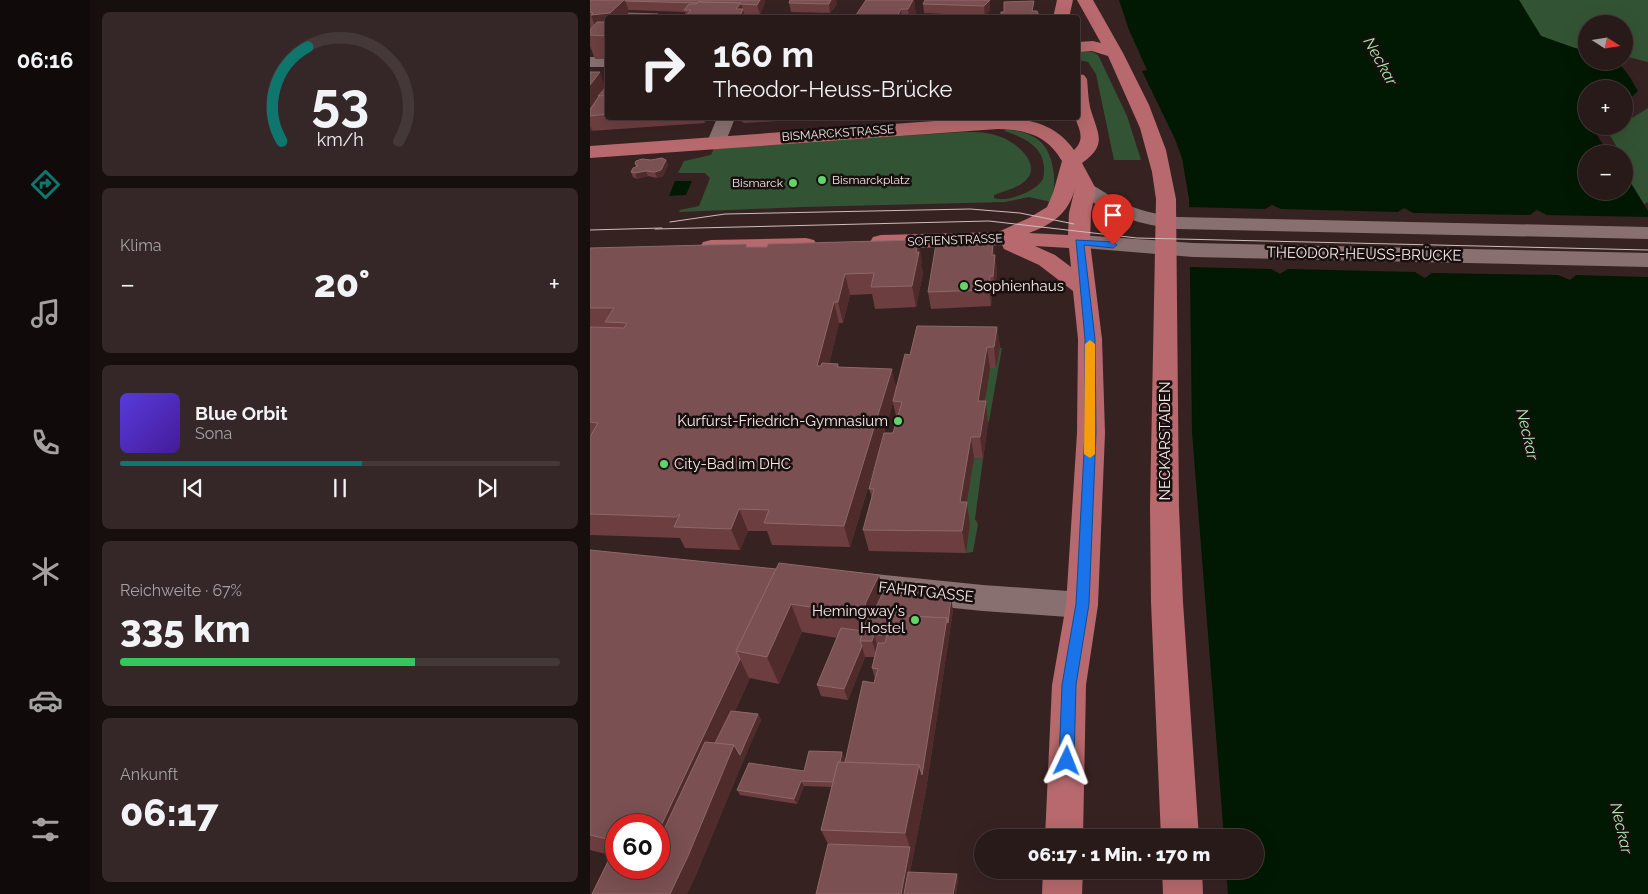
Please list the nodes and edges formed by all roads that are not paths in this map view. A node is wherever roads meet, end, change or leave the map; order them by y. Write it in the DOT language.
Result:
graph roads {
  1 [pos="1065,0"];
  2 [pos="1085,0"];
  3 [pos="1062,15"];
  4 [pos="1101,28"];
  5 [pos="1080,38"];
  6 [pos="1080,47"];
  7 [pos="1115,53"];
  8 [pos="590,62"];
  9 [pos="605,62"];
  10 [pos="1080,110"];
  11 [pos="725,120"];
  12 [pos="1063,122"];
  13 [pos="1038,129"];
  14 [pos="717,142"];
  15 [pos="590,152"];
  16 [pos="1071,162"];
  17 [pos="1086,189"];
  18 [pos="1138,218"];
  19 [pos="1648,233"];
  20 [pos="996,238"];
  21 [pos="1080,242"];
  22 [pos="864,243"];
  23 [pos="824,244"];
  24 [pos="695,248"];
  25 [pos="1648,260"];
  26 [pos="1085,289"];
  27 [pos="816,581"];
  28 [pos="1082,604"];
  29 [pos="1064,829"];
  30 [pos="1180,829"];
  31 [pos="1063,879"];
  32 [pos="1182,879"];
  33 [pos="1062,894"];
  34 [pos="1183,894"];
  1 -- 3 [label="main road"];
  2 -- 4 [label="main road, NECKARSTADEN"];
  4 -- 5 [label="main road"];
  4 -- 7 [label="main road, NECKARSTADEN"];
  6 -- 7 [label="main road"];
  7 -- 30 [label="main road, NECKARSTADEN"];
  8 -- 9 [label="main road"];
  10 -- 16 [label="main road"];
  11 -- 14 [label="main road"];
  12 -- 13 [label="main road"];
  13 -- 14 [label="main road, BISMARCKSTRASSE"];
  13 -- 16 [label="main road, BISMARCKSTRASSE"];
  14 -- 15 [label="main road, BISMARCKSTRASSE"];
  16 -- 17 [label="main road, BISMARCKSTRASSE"];
  16 -- 20 [label="main road"];
  17 -- 18 [label="main road, BISMARCKSTRASSE"];
  17 -- 21 [label="main road"];
  18 -- 19 [label="main road, THEODOR-HEUSS-BRÜCKE"];
  20 -- 21 [label="main road, SOFIENSTRASSE"];
  20 -- 22 [label="main road, SOFIENSTRASSE"];
  20 -- 26 [label="main road"];
  21 -- 25 [label="main road, THEODOR-HEUSS-BRÜCKE"];
  21 -- 26 [label="main road"];
  23 -- 24 [label="main road"];
  26 -- 28 [label="main road"];
  27 -- 28 [label="main road, FAHRTGASSE"];
  28 -- 29 [label="main road"];
  31 -- 33 [label="main road"];
  32 -- 34 [label="main road"];
}
